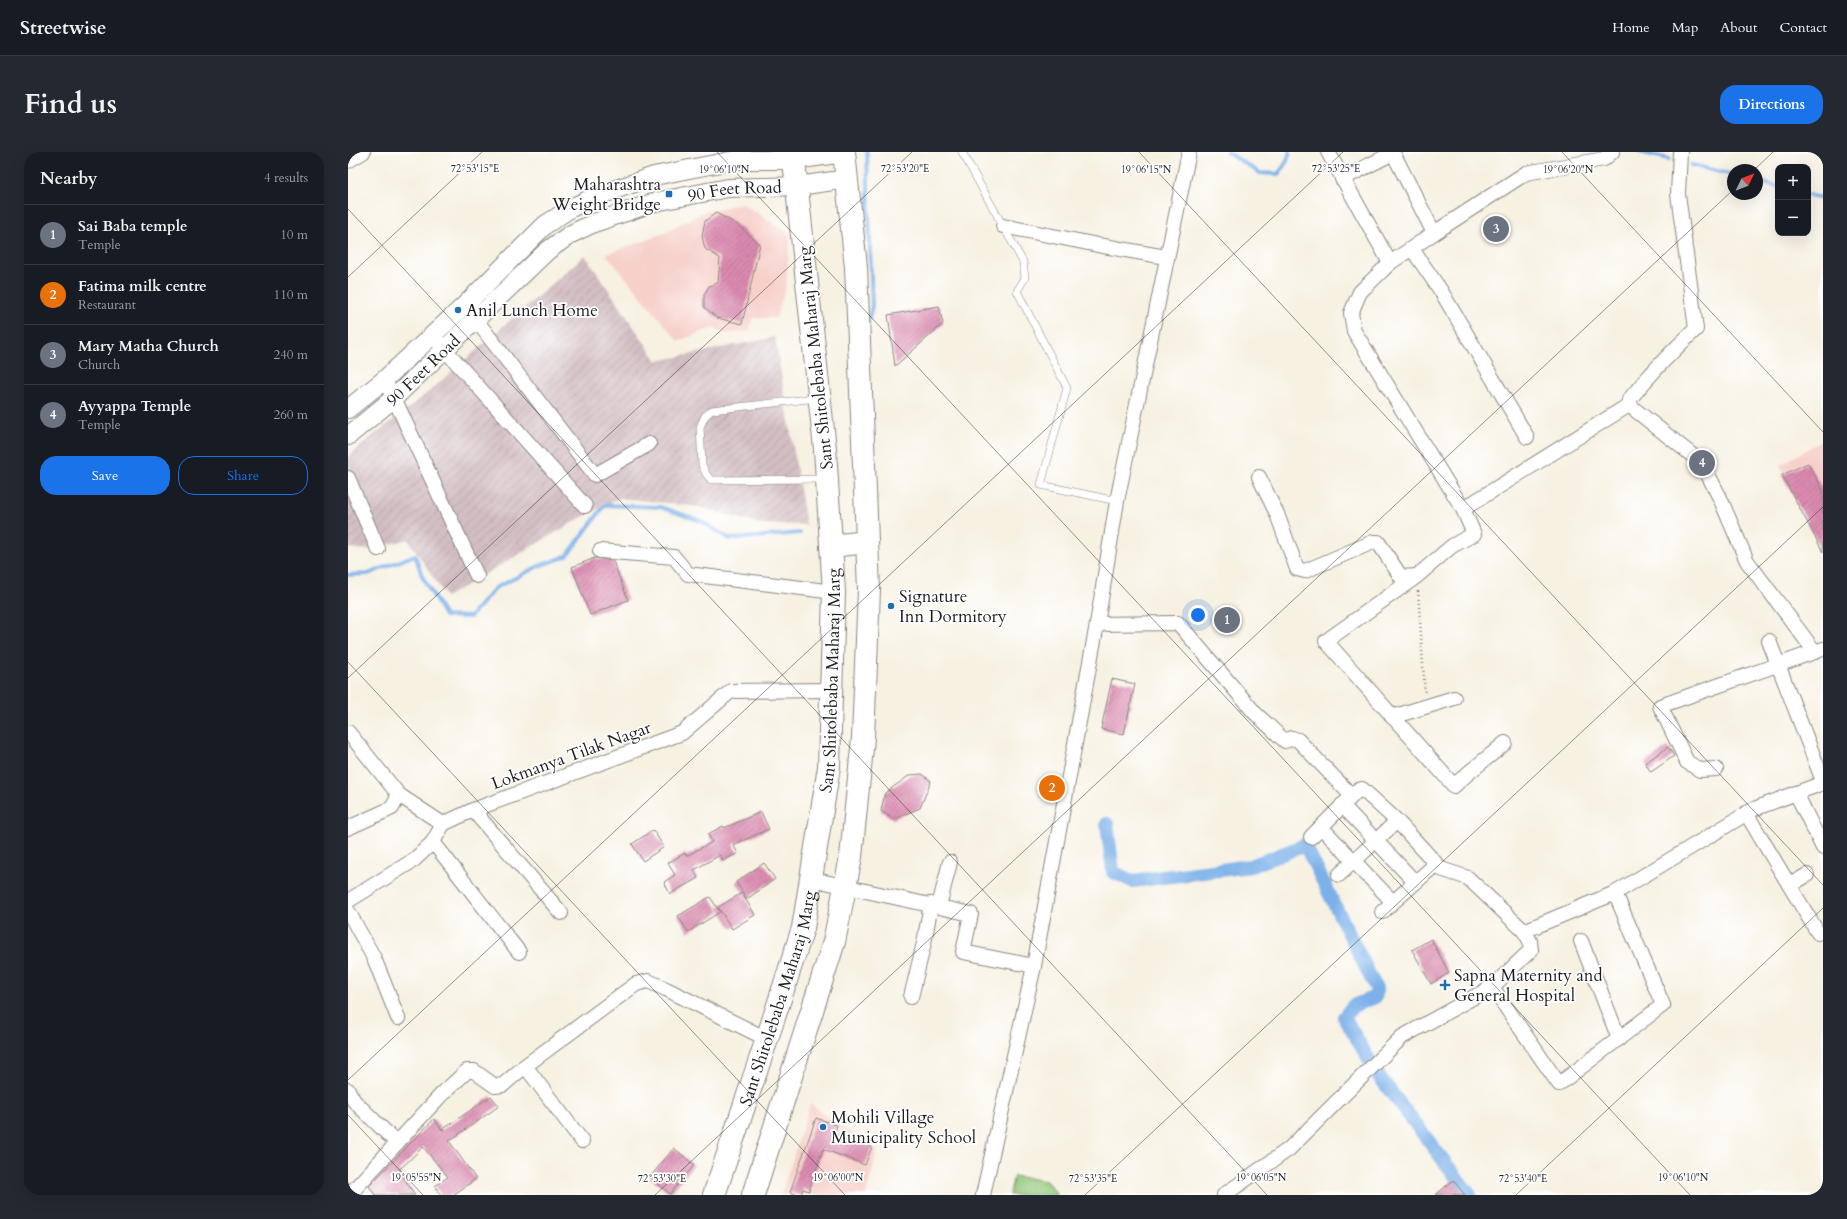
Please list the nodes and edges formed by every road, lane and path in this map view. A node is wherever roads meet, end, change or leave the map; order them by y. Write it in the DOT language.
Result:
graph roads {
  1 [pos="363,152"];
  2 [pos="962,152"];
  3 [pos="1189,152"];
  4 [pos="1328,152"];
  5 [pos="1612,152"];
  6 [pos="1680,152"];
  7 [pos="844,153"];
  8 [pos="794,156"];
  9 [pos="348,161"];
  10 [pos="847,179"];
  11 [pos="1342,179"];
  12 [pos="798,186"];
  13 [pos="1003,226"];
  14 [pos="1434,233"];
  15 [pos="1412,249"];
  16 [pos="1166,257"];
  17 [pos="1390,263"];
  18 [pos="465,305"];
  19 [pos="477,320"];
  20 [pos="431,334"];
  21 [pos="446,349"];
  22 [pos="384,380"];
  23 [pos="394,398"];
  24 [pos="820,398"];
  25 [pos="1629,405"];
  26 [pos="348,409"];
  27 [pos="348,436"];
  28 [pos="1527,437"];
  29 [pos="649,444"];
  30 [pos="1259,477"];
  31 [pos="348,478"];
  32 [pos="827,479"];
  33 [pos="1117,501"];
  34 [pos="585,506"];
  35 [pos="1463,509"];
  36 [pos="867,542"];
  37 [pos="831,546"];
  38 [pos="378,549"];
  39 [pos="600,551"];
  40 [pos="477,576"];
  41 [pos="1418,576"];
  42 [pos="834,592"];
  43 [pos="1097,624"];
  44 [pos="1769,641"];
  45 [pos="1819,651"];
  46 [pos="1779,666"];
  47 [pos="832,690"];
  48 [pos="1454,698"];
  49 [pos="1426,706"];
  50 [pos="1392,717"];
  51 [pos="348,732"];
  52 [pos="1505,743"];
  53 [pos="354,748"];
  54 [pos="1716,769"];
  55 [pos="1823,782"];
  56 [pos="1796,793"];
  57 [pos="399,795"];
  58 [pos="1347,801"];
  59 [pos="1776,807"];
  60 [pos="474,810"];
  61 [pos="1749,817"];
  62 [pos="1397,821"];
  63 [pos="443,824"];
  64 [pos="348,828"];
  65 [pos="1737,830"];
  66 [pos="1375,841"];
  67 [pos="433,842"];
  68 [pos="1823,848"];
  69 [pos="1354,860"];
  70 [pos="950,862"];
  71 [pos="1436,864"];
  72 [pos="1339,874"];
  73 [pos="1807,875"];
  74 [pos="811,878"];
  75 [pos="1415,882"];
  76 [pos="846,885"];
  77 [pos="1790,885"];
  78 [pos="1615,893"];
  79 [pos="348,901"];
  80 [pos="1393,902"];
  81 [pos="935,905"];
  82 [pos="348,911"];
  83 [pos="1382,912"];
  84 [pos="561,913"];
  85 [pos="1524,931"];
  86 [pos="1818,933"];
  87 [pos="1581,941"];
  88 [pos="519,952"];
  89 [pos="1034,966"];
  90 [pos="1492,987"];
  91 [pos="911,996"];
  92 [pos="398,1018"];
  93 [pos="1619,1038"];
  94 [pos="767,1039"];
  95 [pos="525,1066"];
  96 [pos="348,1090"];
  97 [pos="582,1141"];
  98 [pos="397,1143"];
  99 [pos="349,1195"];
  100 [pos="714,1195"];
  101 [pos="753,1195"];
  102 [pos="983,1195"];
  103 [pos="1224,1195"];
  1 -- 9 [label="street"];
  2 -- 13 [label="lane"];
  3 -- 16 [label="street"];
  4 -- 11 [label="street"];
  5 -- 14 [label="street"];
  6 -- 25 [label="street"];
  7 -- 8 [label="street, 90 Feet Road"];
  7 -- 10 [label="main road, Sant Shitolebaba Maharaj Marg"];
  8 -- 12 [label="main road, Sant Shitolebaba Maharaj Marg"];
  8 -- 18 [label="street, 90 Feet Road"];
  10 -- 12 [label="street, 90 Feet Road"];
  10 -- 36 [label="main road, Sant Shitolebaba Maharaj Marg"];
  11 -- 14 [label="street"];
  11 -- 17 [label="street"];
  12 -- 19 [label="street, 90 Feet Road"];
  12 -- 24 [label="main road, Sant Shitolebaba Maharaj Marg"];
  13 -- 16 [label="street"];
  13 -- 33 [label="lane"];
  14 -- 15 [label="street"];
  15 -- 17 [label="street"];
  15 -- 28 [label="street"];
  16 -- 33 [label="street"];
  17 -- 35 [label="street"];
  18 -- 19 [label="street"];
  18 -- 20 [label="street, 90 Feet Road"];
  19 -- 21 [label="street, 90 Feet Road"];
  19 -- 29 [label="street"];
  20 -- 21 [label="street"];
  20 -- 22 [label="street, 90 Feet Road"];
  21 -- 23 [label="street, 90 Feet Road"];
  21 -- 34 [label="street"];
  22 -- 23 [label="street"];
  22 -- 26 [label="street, 90 Feet Road"];
  23 -- 27 [label="street, 90 Feet Road"];
  23 -- 40 [label="street"];
  24 -- 32 [label="main road, Sant Shitolebaba Maharaj Marg"];
  24 -- 32 [label="lane"];
  25 -- 35 [label="street"];
  25 -- 45 [label="street"];
  30 -- 41 [label="street"];
  31 -- 38 [label="street"];
  32 -- 37 [label="main road, Sant Shitolebaba Maharaj Marg"];
  33 -- 43 [label="street"];
  35 -- 41 [label="street"];
  36 -- 37 [label="main road"];
  36 -- 76 [label="main road, Sant Shitolebaba Maharaj Marg"];
  37 -- 42 [label="main road, Sant Shitolebaba Maharaj Marg"];
  39 -- 42 [label="street"];
  41 -- 49 [label="path"];
  41 -- 50 [label="street"];
  42 -- 47 [label="main road, Sant Shitolebaba Maharaj Marg"];
  43 -- 58 [label="street"];
  43 -- 89 [label="street"];
  44 -- 46 [label="street"];
  45 -- 46 [label="street"];
  46 -- 54 [label="street"];
  46 -- 55 [label="street"];
  47 -- 60 [label="street, Lokmanya Tilak Nagar"];
  47 -- 74 [label="main road, Sant Shitolebaba Maharaj Marg"];
  48 -- 49 [label="street"];
  49 -- 50 [label="street"];
  50 -- 52 [label="street"];
  51 -- 53 [label="street"];
  53 -- 57 [label="street"];
  55 -- 56 [label="street"];
  56 -- 61 [label="street"];
  56 -- 68 [label="street"];
  57 -- 63 [label="street"];
  57 -- 64 [label="street"];
  58 -- 62 [label="street"];
  58 -- 66 [label="street"];
  58 -- 69 [label="street"];
  59 -- 61 [label="street"];
  60 -- 63 [label="street, Lokmanya Tilak Nagar"];
  60 -- 84 [label="street"];
  61 -- 65 [label="street"];
  61 -- 77 [label="street"];
  61 -- 78 [label="street"];
  62 -- 66 [label="street"];
  62 -- 71 [label="street"];
  63 -- 67 [label="street"];
  66 -- 69 [label="street"];
  66 -- 75 [label="street"];
  67 -- 79 [label="street"];
  67 -- 88 [label="street"];
  69 -- 72 [label="street"];
  69 -- 80 [label="street"];
  70 -- 81 [label="street"];
  71 -- 75 [label="street"];
  71 -- 85 [label="street"];
  73 -- 77 [label="street"];
  74 -- 76 [label="street"];
  74 -- 94 [label="main road, Sant Shitolebaba Maharaj Marg"];
  75 -- 80 [label="street"];
  76 -- 81 [label="street"];
  76 -- 101 [label="main road, Sant Shitolebaba Maharaj Marg"];
  77 -- 86 [label="street"];
  78 -- 85 [label="street"];
  78 -- 93 [label="street"];
  80 -- 83 [label="street"];
  81 -- 89 [label="street"];
  81 -- 91 [label="street"];
  82 -- 92 [label="street"];
  85 -- 90 [label="street"];
  87 -- 93 [label="street"];
  89 -- 102 [label="street"];
  90 -- 93 [label="street"];
  90 -- 103 [label="street"];
  94 -- 95 [label="street"];
  94 -- 100 [label="main road, Sant Shitolebaba Maharaj Marg"];
  95 -- 97 [label="street"];
  95 -- 98 [label="street"];
  96 -- 98 [label="street"];
  98 -- 99 [label="street"];
}
